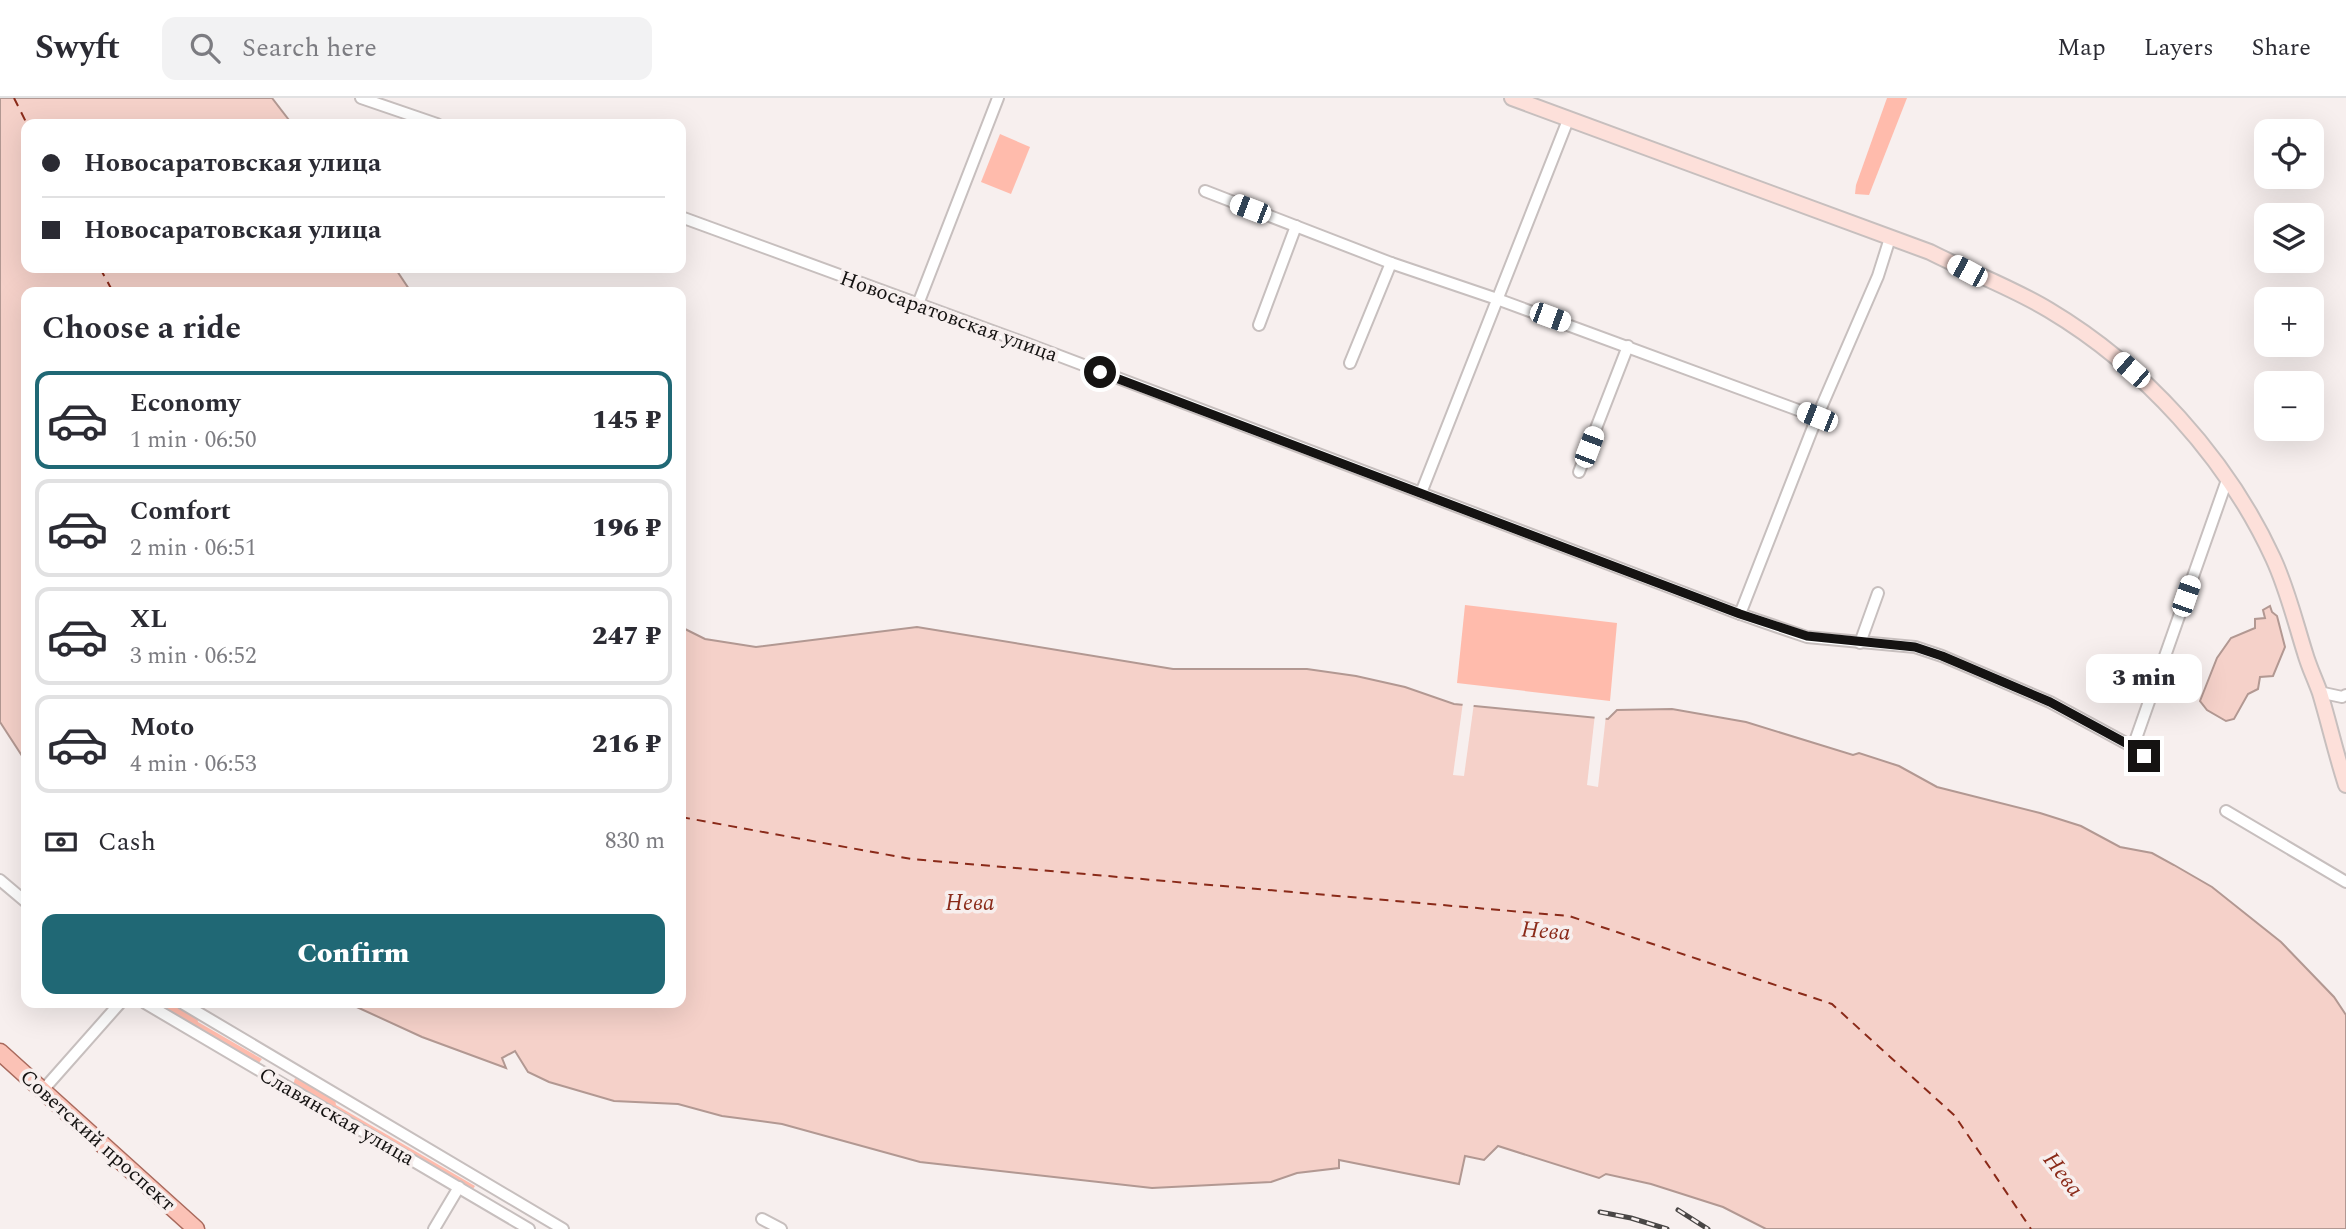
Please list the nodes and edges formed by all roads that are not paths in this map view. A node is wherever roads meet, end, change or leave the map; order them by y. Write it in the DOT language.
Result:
graph roads {
  1 [pos="362,98"];
  2 [pos="998,98"];
  3 [pos="1513,98"];
  4 [pos="423,119"];
  5 [pos="1568,120"];
  6 [pos="1205,191"];
  7 [pos="686,219"];
  8 [pos="1296,226"];
  9 [pos="1890,238"];
  10 [pos="1391,263"];
  11 [pos="1497,299"];
  12 [pos="918,304"];
  13 [pos="1259,325"];
  14 [pos="1628,346"];
  15 [pos="1350,363"];
  16 [pos="1817,417"];
  17 [pos="1579,472"];
  18 [pos="2227,480"];
  19 [pos="1421,493"];
  20 [pos="1878,593"];
  21 [pos="1740,614"];
  22 [pos="1860,643"];
  23 [pos="2319,692"];
  24 [pos="2346,695"];
  25 [pos="2133,747"];
  26 [pos="2156,765"];
  27 [pos="2346,785"];
  28 [pos="2226,811"];
  29 [pos="0,880"];
  30 [pos="2346,881"];
  31 [pos="21,898"];
  32 [pos="116,1008"];
  33 [pos="154,1008"];
  34 [pos="190,1008"];
  35 [pos="0,1052"];
  36 [pos="289,1066"];
  37 [pos="280,1082"];
  38 [pos="43,1090"];
  39 [pos="459,1187"];
  40 [pos="762,1219"];
  41 [pos="196,1229"];
  42 [pos="434,1229"];
  43 [pos="529,1229"];
  44 [pos="563,1229"];
  45 [pos="780,1229"];
  1 -- 4 [label="street"];
  2 -- 12 [label="street"];
  3 -- 5 [label="main road"];
  5 -- 9 [label="main road"];
  5 -- 11 [label="street"];
  6 -- 8 [label="street"];
  7 -- 12 [label="street, Новосаратовская улица"];
  8 -- 10 [label="street"];
  8 -- 13 [label="street"];
  9 -- 16 [label="street"];
  9 -- 18 [label="main road"];
  10 -- 11 [label="street"];
  10 -- 15 [label="street"];
  11 -- 14 [label="street"];
  11 -- 19 [label="street"];
  12 -- 19 [label="street, Новосаратовская улица"];
  14 -- 16 [label="street"];
  14 -- 17 [label="street"];
  16 -- 21 [label="street"];
  18 -- 23 [label="main road"];
  18 -- 25 [label="street"];
  19 -- 21 [label="street, Новосаратовская улица"];
  20 -- 22 [label="street"];
  21 -- 22 [label="street, Новосаратовская улица"];
  22 -- 25 [label="street, Новосаратовская улица"];
  23 -- 24 [label="street"];
  23 -- 27 [label="main road"];
  25 -- 26 [label="street, Новосаратовская улица"];
  28 -- 30 [label="street"];
  29 -- 31 [label="street"];
  32 -- 38 [label="street"];
  33 -- 37 [label="street, Славянская улица"];
  34 -- 36 [label="street, Славянская улица"];
  35 -- 38 [label="main road, Советский проспект"];
  36 -- 37 [label="street"];
  36 -- 44 [label="street, Славянская улица"];
  37 -- 39 [label="street, Славянская улица"];
  38 -- 41 [label="main road, Советский проспект"];
  39 -- 42 [label="street"];
  39 -- 43 [label="street, Славянская улица"];
  40 -- 45 [label="street"];
}
